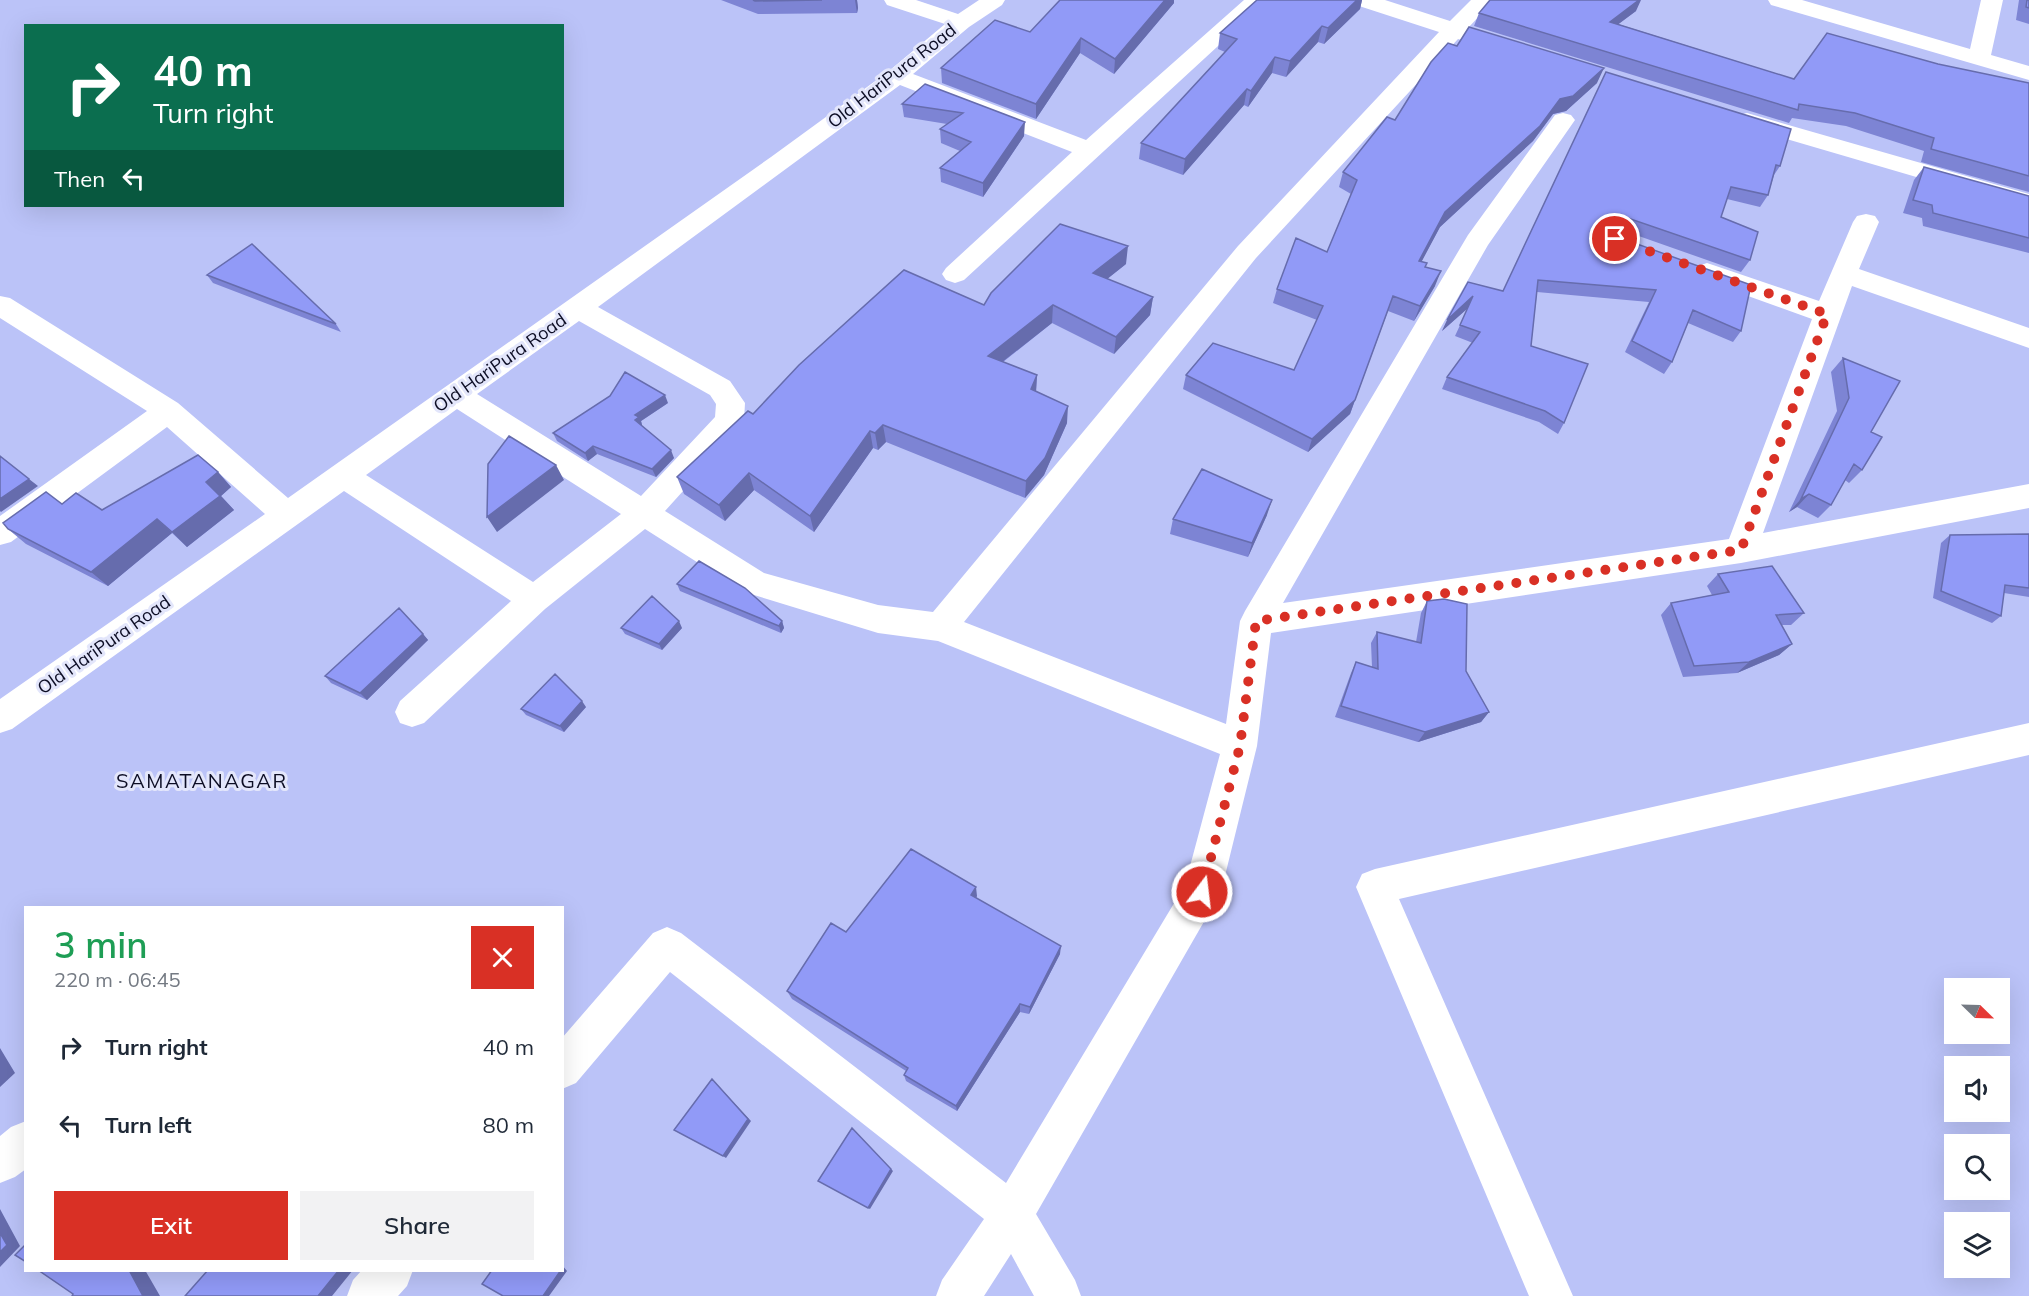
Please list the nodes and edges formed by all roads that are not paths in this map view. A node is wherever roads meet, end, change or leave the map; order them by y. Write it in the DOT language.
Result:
graph roads {
  1 [pos="895,0"];
  2 [pos="994,0"];
  3 [pos="1257,0"];
  4 [pos="1364,0"];
  5 [pos="1482,0"];
  6 [pos="1779,0"];
  7 [pos="1992,0"];
  8 [pos="961,22"];
  9 [pos="1454,30"];
  10 [pos="1528,53"];
  11 [pos="1979,59"];
  12 [pos="2029,73"];
  13 [pos="897,76"];
  14 [pos="1727,114"];
  15 [pos="1563,120"];
  16 [pos="1089,150"];
  17 [pos="2029,202"];
  18 [pos="1866,222"];
  19 [pos="1682,262"];
  20 [pos="1843,273"];
  21 [pos="955,274"];
  22 [pos="0,305"];
  23 [pos="578,308"];
  24 [pos="1827,314"];
  25 [pos="2029,338"];
  26 [pos="455,394"];
  27 [pos="168,411"];
  28 [pos="343,476"];
  29 [pos="2029,496"];
  30 [pos="645,512"];
  31 [pos="287,515"];
  32 [pos="0,533"];
  33 [pos="1741,550"];
  34 [pos="534,600"];
  35 [pos="1256,621"];
  36 [pos="940,627"];
  37 [pos="412,712"];
  38 [pos="0,718"];
  39 [pos="2029,739"];
  40 [pos="1240,746"];
  41 [pos="564,1067"];
  42 [pos="24,1144"];
  43 [pos="0,1162"];
  44 [pos="1012,1214"];
  45 [pos="389,1272"];
  46 [pos="369,1296"];
  47 [pos="958,1296"];
  48 [pos="1059,1296"];
  49 [pos="1551,1296"];
  1 -- 8 [label="street"];
  2 -- 8 [label="street, Old HariPura Road"];
  3 -- 16 [label="street"];
  4 -- 9 [label="street"];
  5 -- 9 [label="street"];
  6 -- 11 [label="street"];
  7 -- 11 [label="street"];
  8 -- 13 [label="street, Old HariPura Road"];
  9 -- 10 [label="street"];
  9 -- 36 [label="street"];
  11 -- 12 [label="street"];
  13 -- 16 [label="street"];
  13 -- 23 [label="street, Old HariPura Road"];
  14 -- 17 [label="street"];
  15 -- 35 [label="street"];
  16 -- 21 [label="street"];
  18 -- 20 [label="street"];
  19 -- 24 [label="street"];
  20 -- 24 [label="street"];
  20 -- 25 [label="street"];
  22 -- 27 [label="street"];
  23 -- 26 [label="street, Old HariPura Road"];
  23 -- 30 [label="street"];
  24 -- 33 [label="street"];
  26 -- 28 [label="street, Old HariPura Road"];
  26 -- 30 [label="street"];
  27 -- 31 [label="street"];
  27 -- 32 [label="street"];
  28 -- 31 [label="street, Old HariPura Road"];
  28 -- 34 [label="street"];
  29 -- 33 [label="street"];
  30 -- 34 [label="street"];
  30 -- 36 [label="street"];
  31 -- 38 [label="street, Old HariPura Road"];
  33 -- 35 [label="street"];
  34 -- 37 [label="street"];
  35 -- 40 [label="street"];
  36 -- 40 [label="street"];
  39 -- 49 [label="street"];
  40 -- 44 [label="street"];
  41 -- 44 [label="street"];
  42 -- 43 [label="street"];
  44 -- 47 [label="street"];
  44 -- 48 [label="street"];
  45 -- 46 [label="street"];
}
